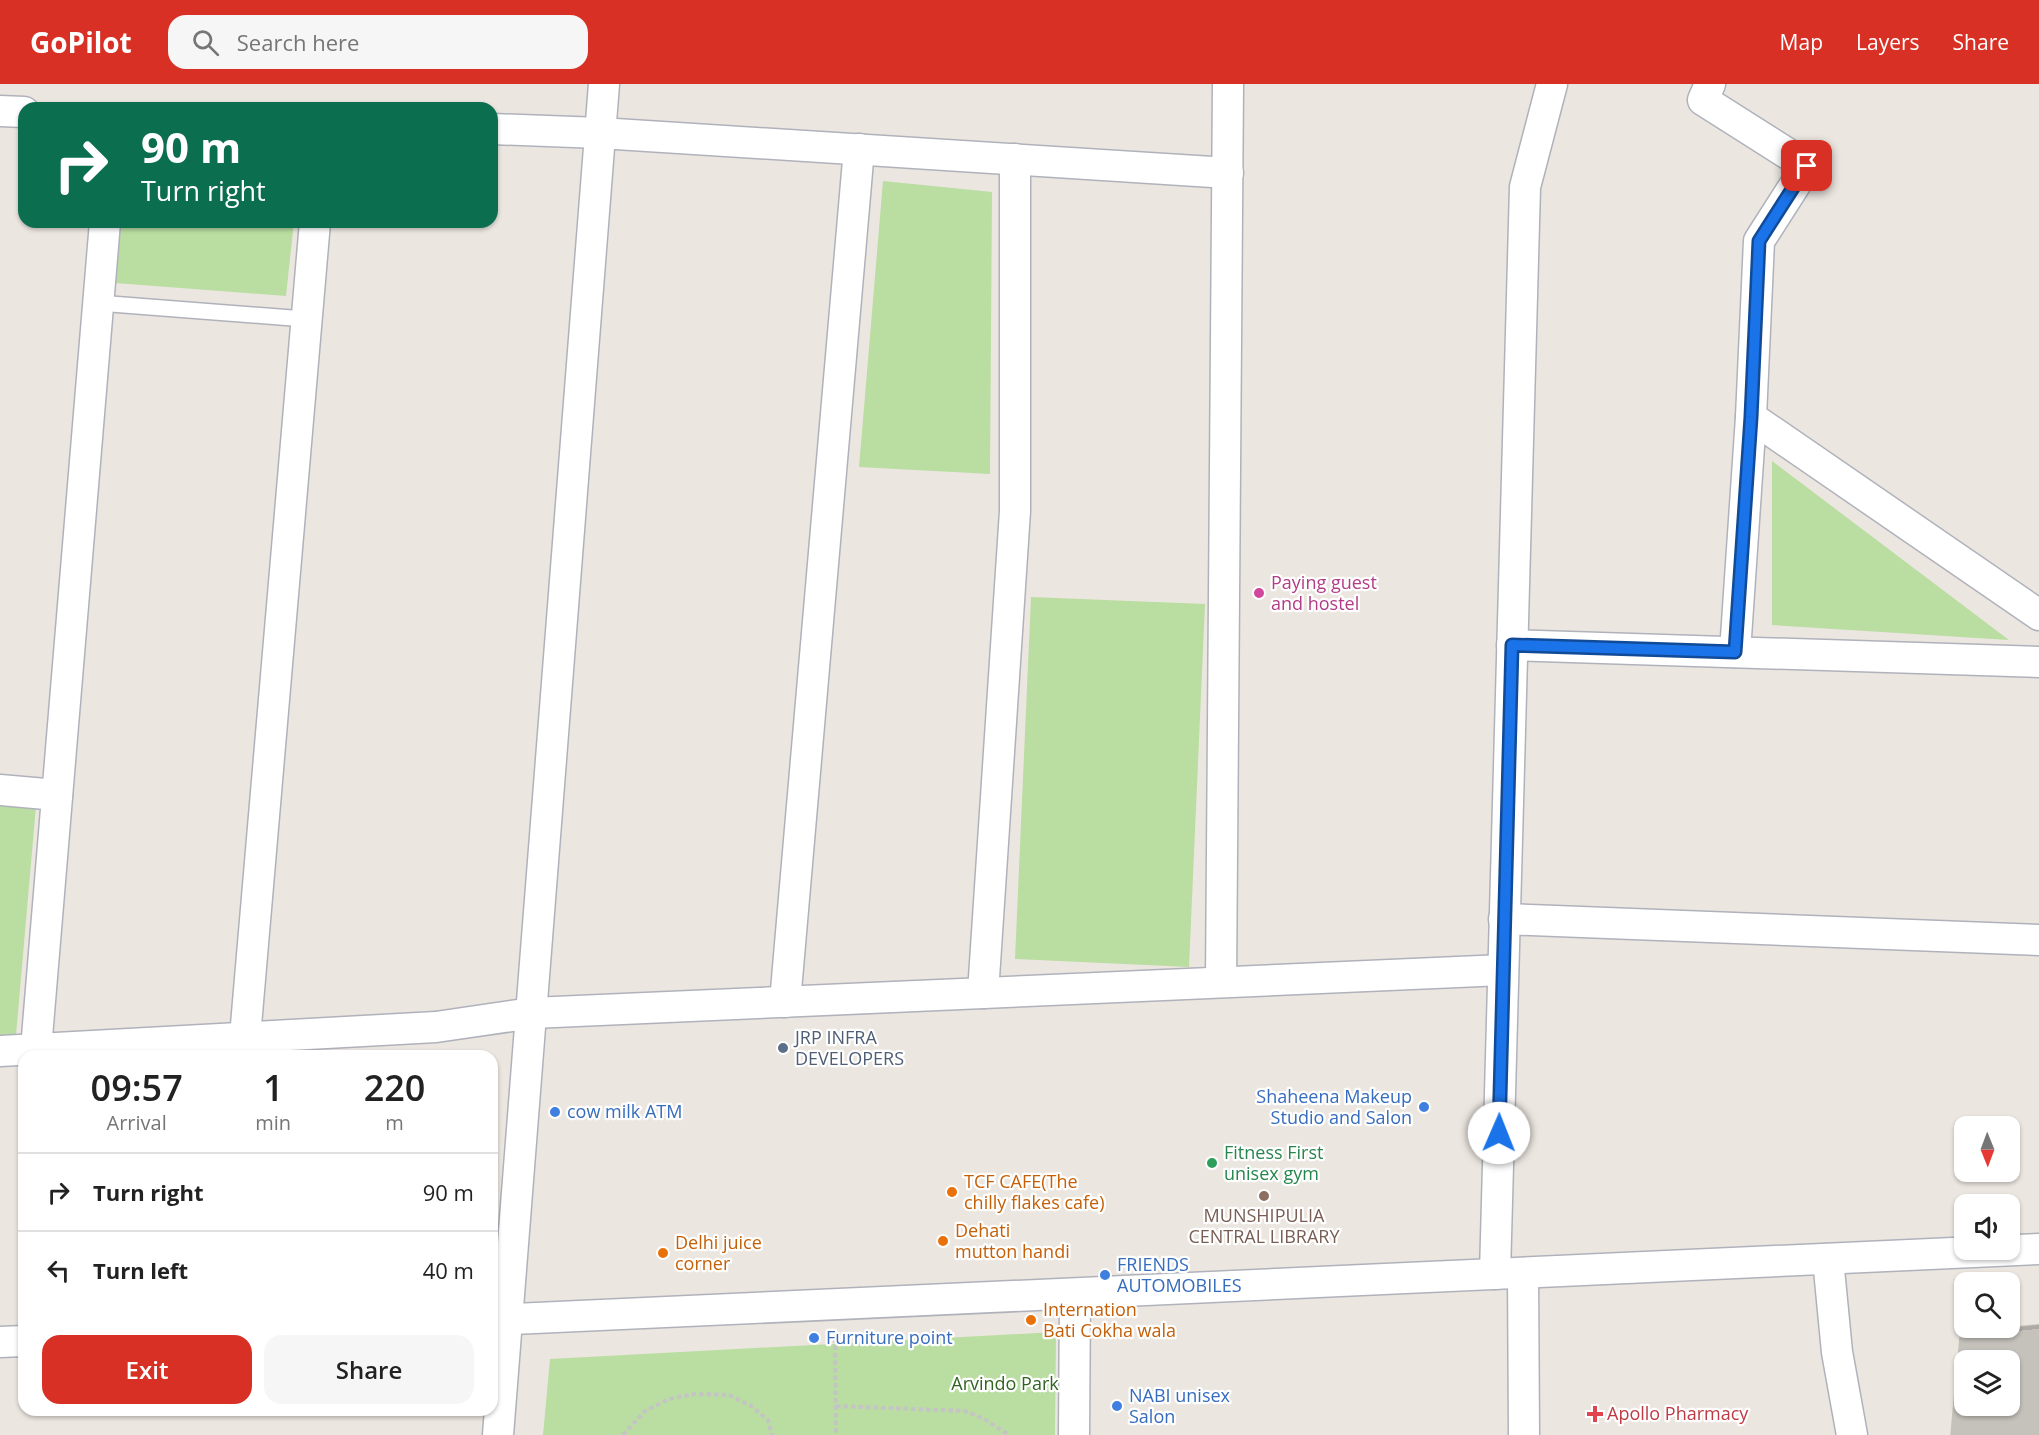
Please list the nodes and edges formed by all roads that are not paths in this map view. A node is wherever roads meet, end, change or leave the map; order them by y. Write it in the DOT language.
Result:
graph roads {
  1 [pos="604,84"];
  2 [pos="1228,84"];
  3 [pos="1552,84"];
  4 [pos="1710,84"];
  5 [pos="0,111"];
  6 [pos="18,112"];
  7 [pos="498,129"];
  8 [pos="600,133"];
  9 [pos="859,149"];
  10 [pos="1015,159"];
  11 [pos="1228,173"];
  12 [pos="104,228"];
  13 [pos="314,228"];
  14 [pos="98,303"];
  15 [pos="305,319"];
  16 [pos="1751,417"];
  17 [pos="2039,615"];
  18 [pos="1512,645"];
  19 [pos="1735,652"];
  20 [pos="2039,662"];
  21 [pos="0,790"];
  22 [pos="57,795"];
  23 [pos="1504,920"];
  24 [pos="2039,940"];
  25 [pos="1503,969"];
  26 [pos="1221,982"];
  27 [pos="983,993"];
  28 [pos="785,1002"];
  29 [pos="532,1013"];
  30 [pos="245,1037"];
  31 [pos="36,1049"];
  32 [pos="0,1051"];
  33 [pos="2039,1249"];
  34 [pos="1828,1259"];
  35 [pos="1509,1273"];
  36 [pos="1075,1294"];
  37 [pos="500,1320"];
  38 [pos="18,1341"];
  39 [pos="0,1342"];
  40 [pos="498,1435"];
  41 [pos="1074,1435"];
  42 [pos="1524,1435"];
  43 [pos="1852,1435"];
  1 -- 8 [label="street"];
  2 -- 11 [label="street"];
  3 -- 18 [label="street"];
  4 -- 16 [label="street"];
  5 -- 6 [label="street"];
  7 -- 8 [label="street"];
  8 -- 9 [label="street"];
  8 -- 29 [label="street"];
  9 -- 10 [label="street"];
  9 -- 28 [label="street"];
  10 -- 11 [label="street"];
  10 -- 27 [label="street"];
  11 -- 26 [label="street"];
  12 -- 14 [label="street"];
  13 -- 15 [label="street"];
  14 -- 15 [label="lane"];
  14 -- 22 [label="street"];
  15 -- 30 [label="street"];
  16 -- 17 [label="street"];
  16 -- 19 [label="street"];
  18 -- 19 [label="street"];
  18 -- 23 [label="street"];
  19 -- 20 [label="street"];
  21 -- 22 [label="street"];
  22 -- 31 [label="street"];
  23 -- 24 [label="street"];
  23 -- 25 [label="street"];
  25 -- 26 [label="street"];
  25 -- 35 [label="street"];
  26 -- 27 [label="street"];
  27 -- 28 [label="street"];
  28 -- 29 [label="street"];
  29 -- 30 [label="street"];
  29 -- 37 [label="street"];
  30 -- 31 [label="street"];
  31 -- 32 [label="street"];
  33 -- 34 [label="street"];
  34 -- 35 [label="street"];
  34 -- 43 [label="street"];
  35 -- 36 [label="street"];
  35 -- 42 [label="street"];
  36 -- 37 [label="street"];
  36 -- 41 [label="street"];
  37 -- 40 [label="street"];
  38 -- 39 [label="street"];
}
